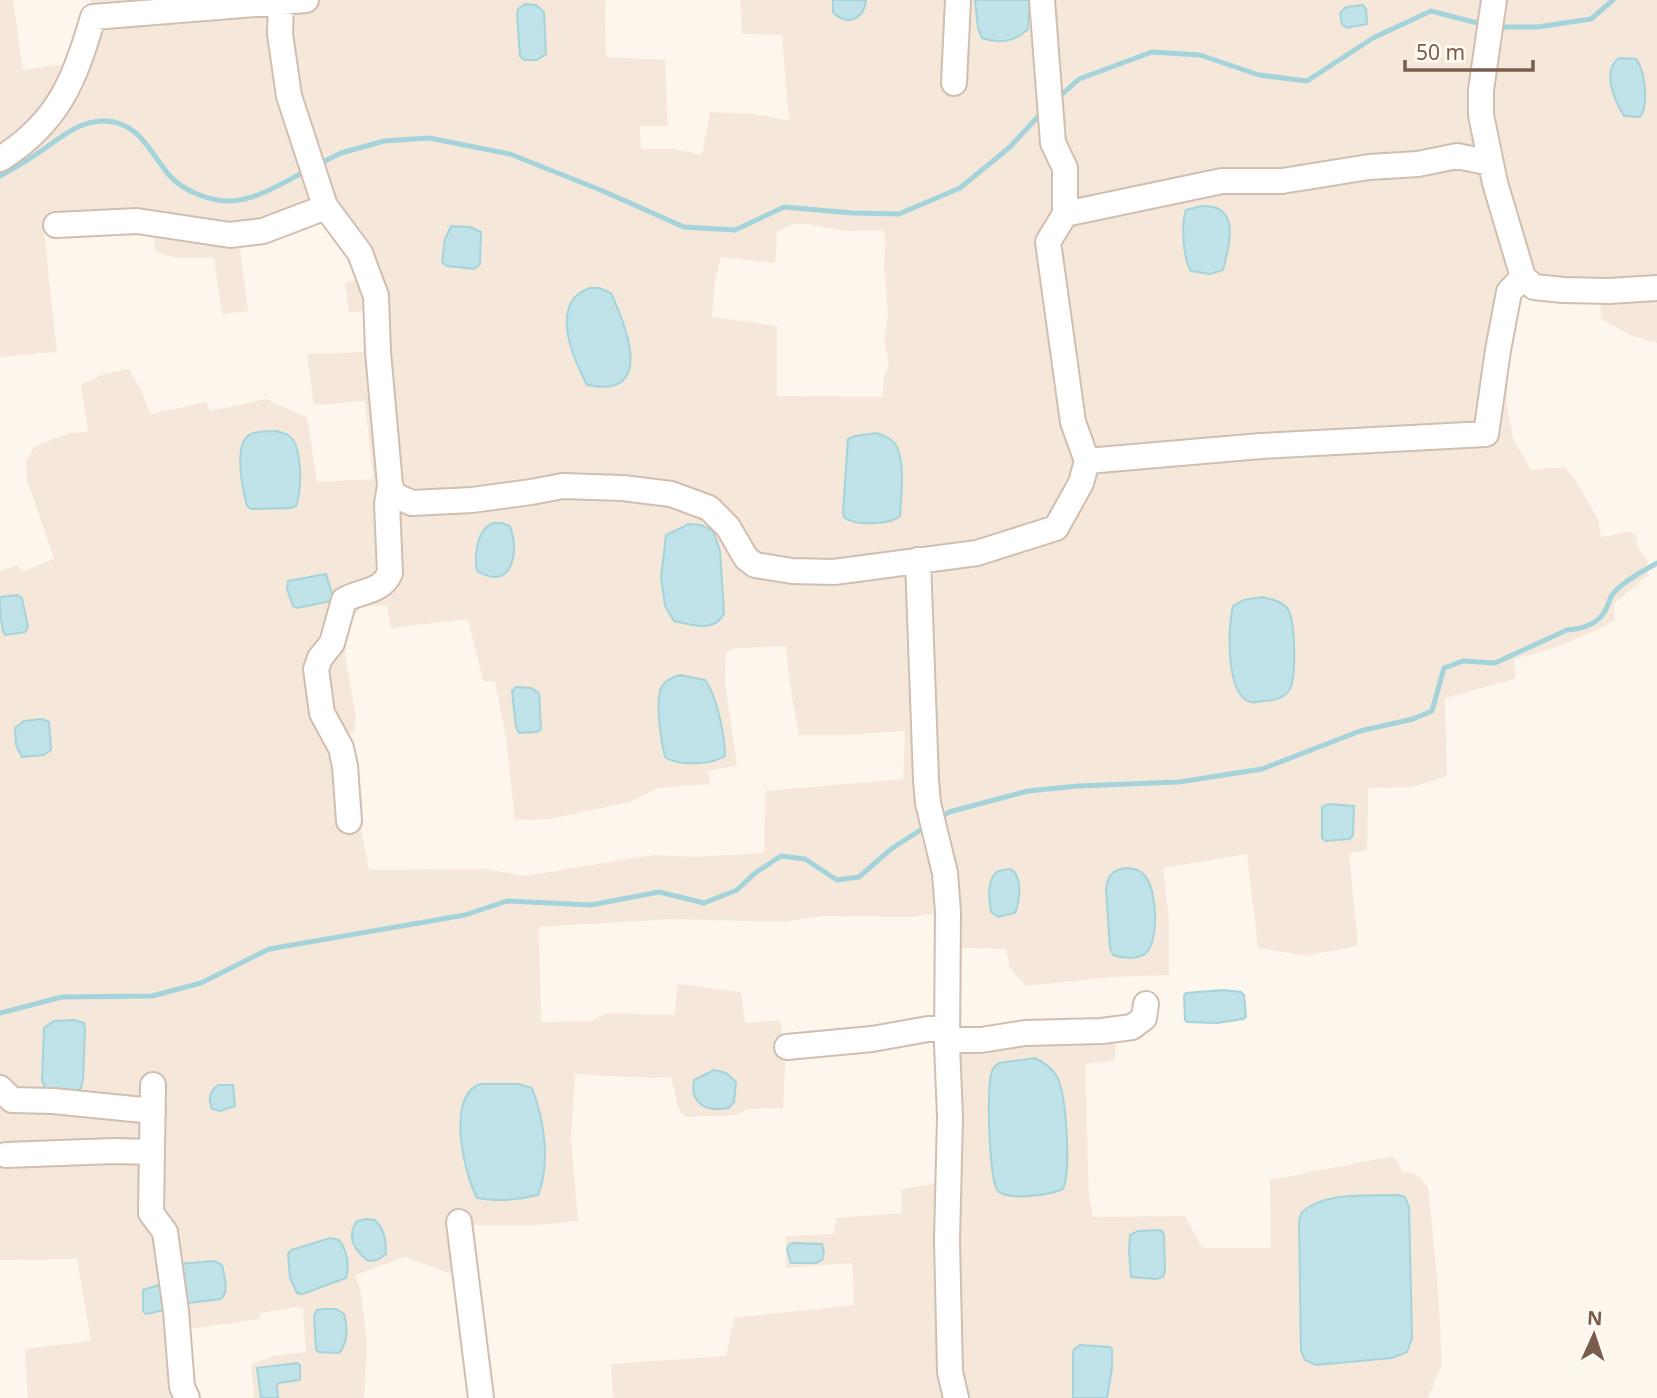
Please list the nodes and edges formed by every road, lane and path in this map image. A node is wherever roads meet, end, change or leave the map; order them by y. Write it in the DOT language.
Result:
graph roads {
  1 [pos="306,0"];
  2 [pos="958,0"];
  3 [pos="1042,0"];
  4 [pos="1494,0"];
  5 [pos="281,1"];
  6 [pos="240,2"];
  7 [pos="954,83"];
  8 [pos="0,159"];
  9 [pos="1491,163"];
  10 [pos="326,207"];
  11 [pos="1065,214"];
  12 [pos="56,225"];
  13 [pos="1523,277"];
  14 [pos="1657,288"];
  15 [pos="1087,461"];
  16 [pos="390,485"];
  17 [pos="918,560"];
  18 [pos="349,821"];
  19 [pos="1146,1004"];
  20 [pos="947,1034"];
  21 [pos="787,1047"];
  22 [pos="153,1085"];
  23 [pos="0,1088"];
  24 [pos="153,1111"];
  25 [pos="152,1152"];
  26 [pos="6,1155"];
  27 [pos="459,1222"];
  28 [pos="187,1398"];
  29 [pos="481,1398"];
  30 [pos="956,1398"];
  1 -- 5 [label="street"];
  2 -- 7 [label="street"];
  3 -- 11 [label="street"];
  4 -- 9 [label="street"];
  5 -- 6 [label="street"];
  5 -- 10 [label="street"];
  6 -- 8 [label="street"];
  9 -- 11 [label="street"];
  9 -- 13 [label="street"];
  10 -- 12 [label="street"];
  10 -- 16 [label="street"];
  11 -- 15 [label="street"];
  13 -- 14 [label="street"];
  13 -- 15 [label="street"];
  15 -- 17 [label="street"];
  16 -- 17 [label="street"];
  16 -- 18 [label="street"];
  17 -- 20 [label="street"];
  19 -- 20 [label="street"];
  20 -- 21 [label="street"];
  20 -- 30 [label="street"];
  22 -- 24 [label="street"];
  23 -- 24 [label="street"];
  24 -- 25 [label="street"];
  25 -- 26 [label="street"];
  25 -- 28 [label="street"];
  27 -- 29 [label="street"];
}
